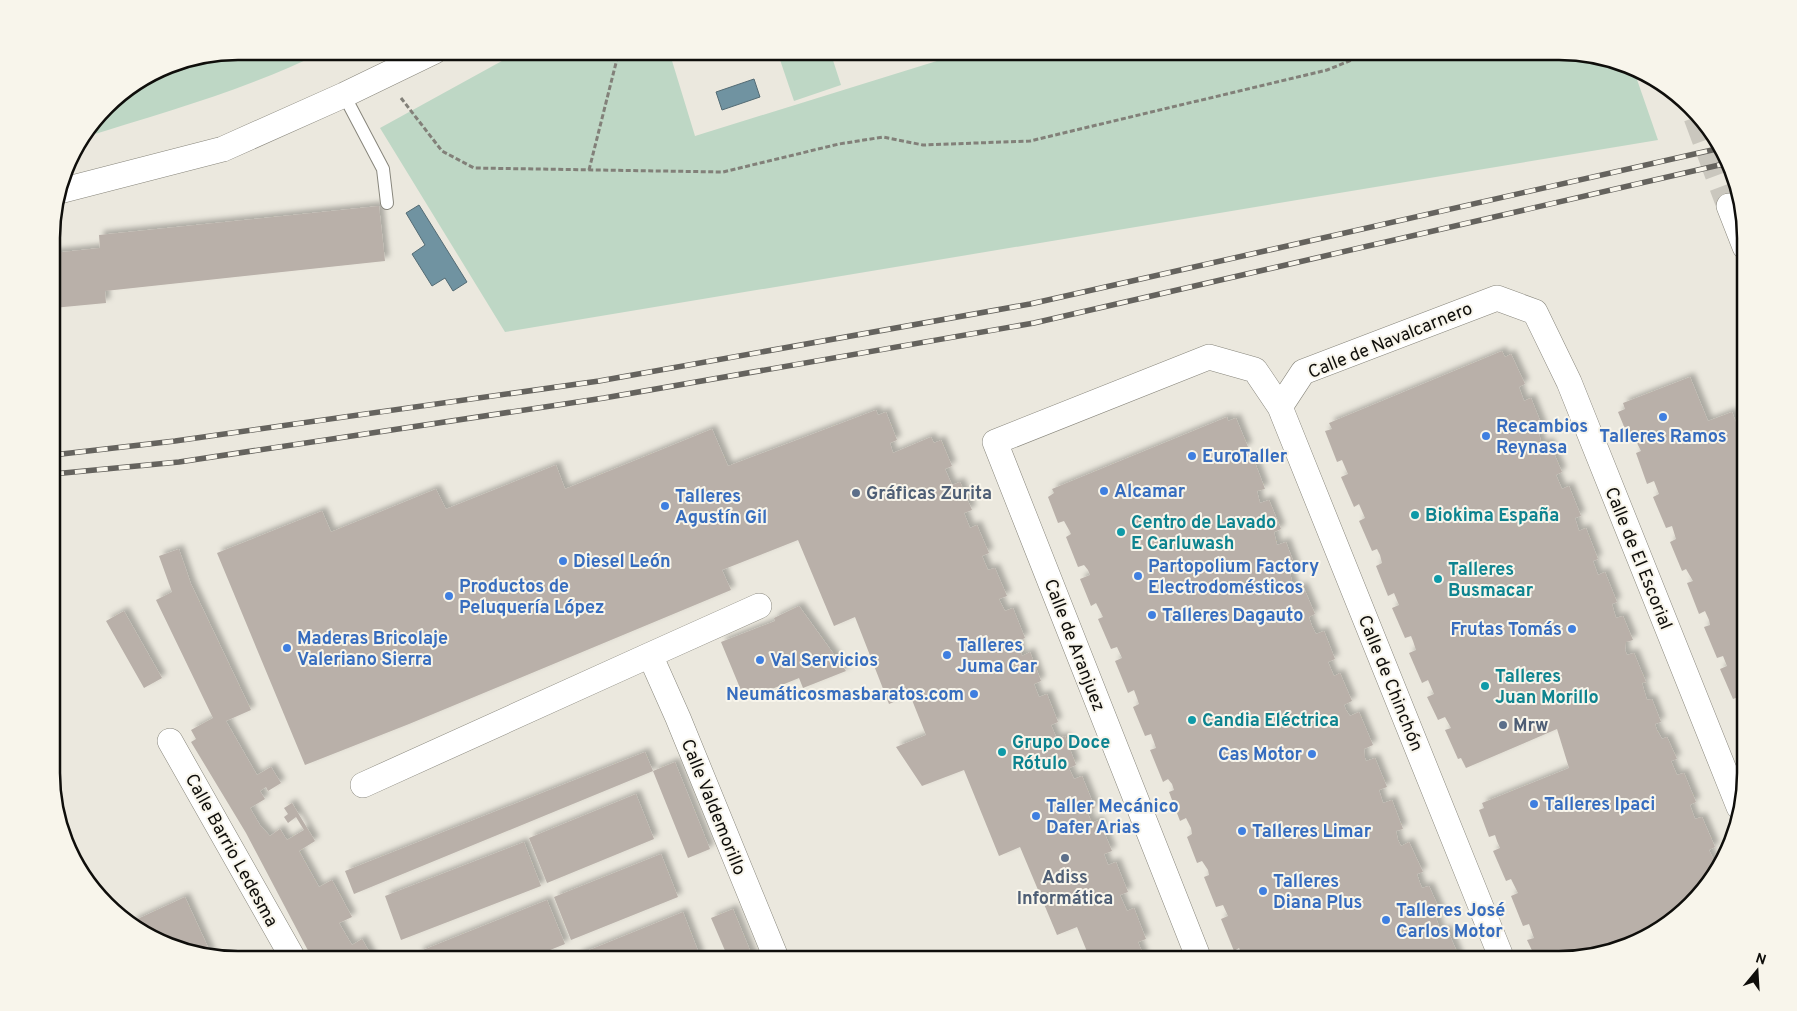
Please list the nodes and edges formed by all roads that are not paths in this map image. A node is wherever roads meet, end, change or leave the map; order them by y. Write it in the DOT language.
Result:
graph roads {
  1 [pos="417,60"];
  2 [pos="344,95"];
  3 [pos="67,189"];
  4 [pos="387,203"];
  5 [pos="1729,206"];
  6 [pos="1737,226"];
  7 [pos="1535,312"];
  8 [pos="1280,407"];
  9 [pos="759,606"];
  10 [pos="650,655"];
  11 [pos="170,741"];
  12 [pos="363,785"];
  13 [pos="1735,797"];
  14 [pos="289,951"];
  15 [pos="773,951"];
  16 [pos="1195,951"];
  17 [pos="1499,951"];
  1 -- 2 [label="street"];
  2 -- 3 [label="street"];
  2 -- 4 [label="lane"];
  5 -- 6 [label="street"];
  7 -- 8 [label="street, Calle de Navalcarnero"];
  7 -- 13 [label="street, Calle de El Escorial"];
  8 -- 16 [label="street, Calle de Aranjuez"];
  8 -- 17 [label="street, Calle de Chinchón"];
  9 -- 10 [label="street"];
  10 -- 12 [label="street"];
  10 -- 15 [label="street, Calle Valdemorillo"];
  11 -- 14 [label="street, Calle Barrio Ledesma"];
}
